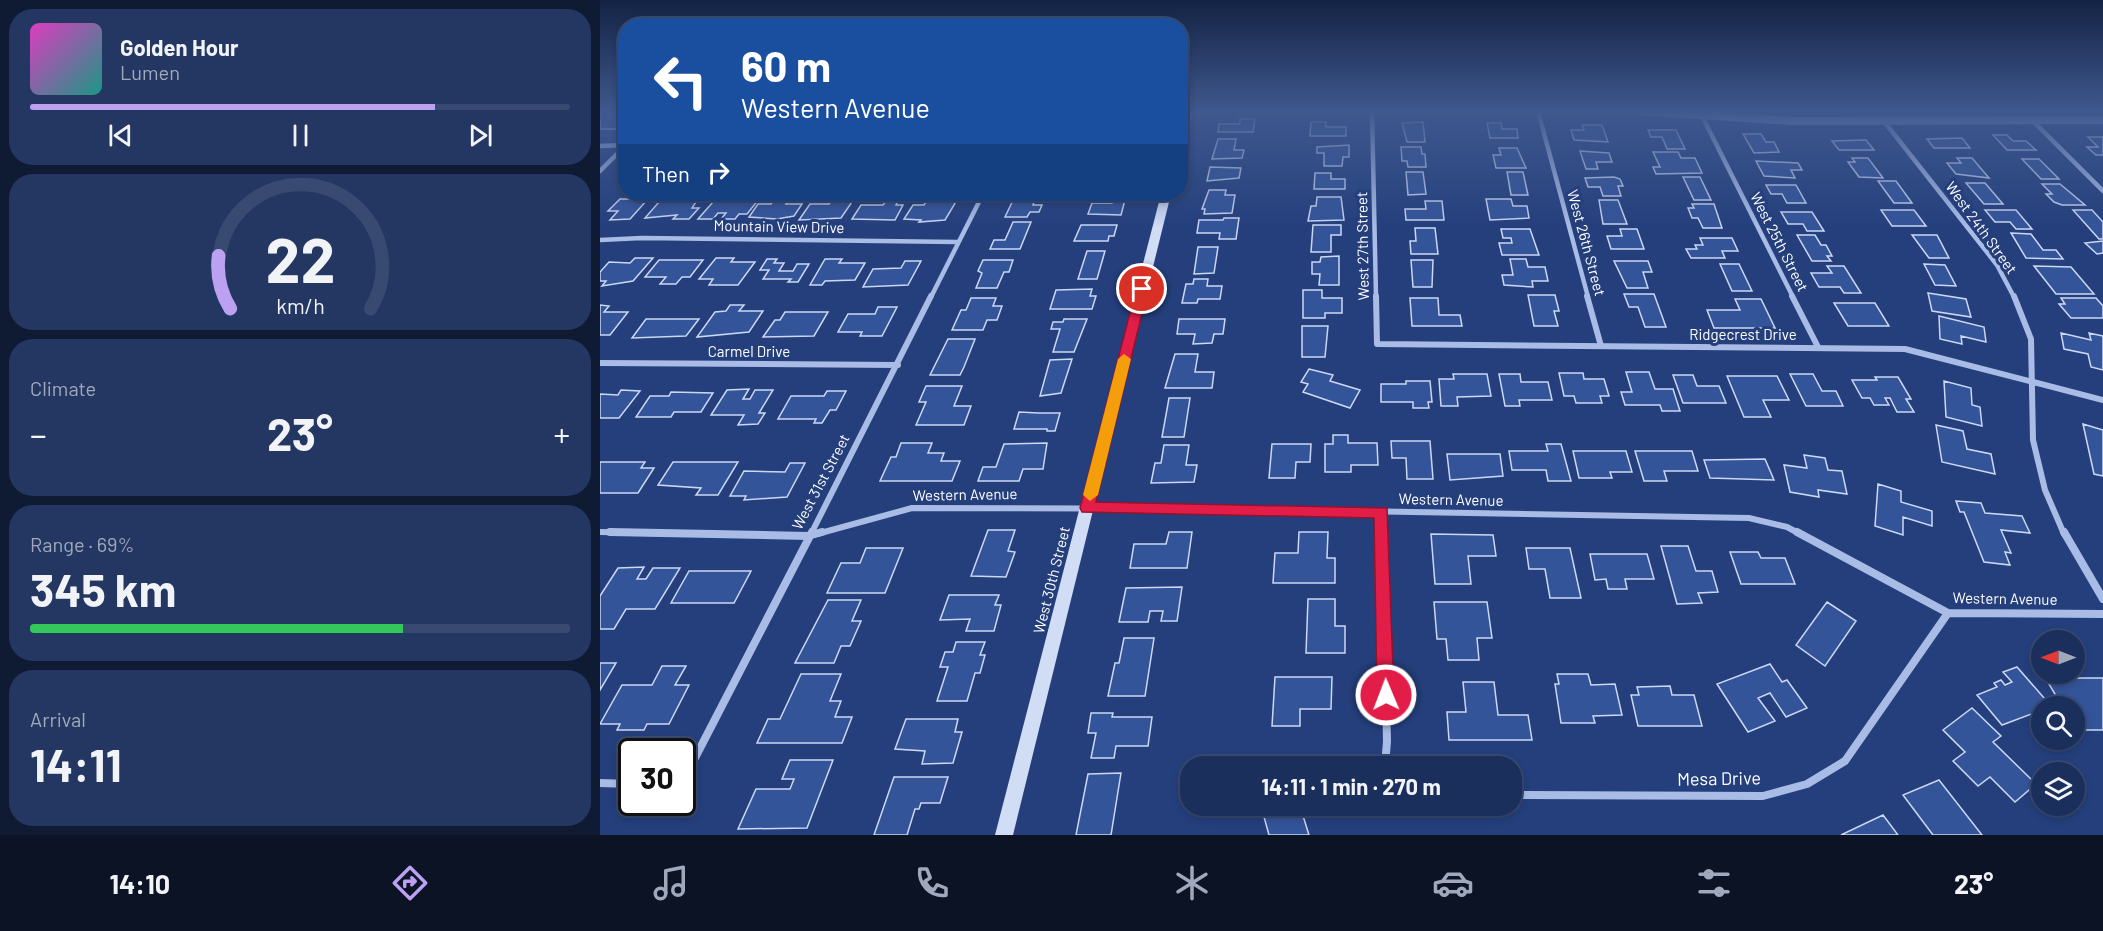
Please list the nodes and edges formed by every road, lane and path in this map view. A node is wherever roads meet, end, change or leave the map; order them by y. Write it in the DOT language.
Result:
graph roads {
  1 [pos="1373,150"];
  2 [pos="1548,150"];
  3 [pos="1719,150"];
  4 [pos="1907,150"];
  5 [pos="2062,150"];
  6 [pos="618,153"];
  7 [pos="600,171"];
  8 [pos="2103,191"];
  9 [pos="979,201"];
  10 [pos="1164,201"];
  11 [pos="600,240"];
  12 [pos="957,242"];
  13 [pos="1377,344"];
  14 [pos="1601,346"];
  15 [pos="1818,347"];
  16 [pos="600,363"];
  17 [pos="898,365"];
  18 [pos="2032,383"];
  19 [pos="2103,400"];
  20 [pos="1087,508"];
  21 [pos="1382,512"];
  22 [pos="600,532"];
  23 [pos="808,536"];
  24 [pos="2103,599"];
  25 [pos="1948,613"];
  26 [pos="2103,614"];
  27 [pos="696,756"];
  28 [pos="1386,756"];
  29 [pos="600,783"];
  30 [pos="618,784"];
  31 [pos="1522,795"];
  32 [pos="1004,835"];
  1 -- 13 [label="street, West 27th Street"];
  2 -- 14 [label="street, West 26th Street"];
  3 -- 15 [label="street, West 25th Street"];
  4 -- 18 [label="street, West 24th Street"];
  5 -- 8 [label="street"];
  6 -- 7 [label="street"];
  9 -- 12 [label="street, West 31st Street"];
  10 -- 20 [label="main road, West 30th Street"];
  11 -- 12 [label="street, Mountain View Drive"];
  12 -- 17 [label="street, West 31st Street"];
  13 -- 14 [label="street, Ridgecrest Drive"];
  14 -- 15 [label="street, Ridgecrest Drive"];
  15 -- 18 [label="street, Ridgecrest Drive"];
  16 -- 17 [label="street, Carmel Drive"];
  17 -- 23 [label="street, West 31st Street"];
  18 -- 19 [label="street, Ridgecrest Drive"];
  18 -- 24 [label="street, West 24th Street"];
  20 -- 21 [label="street, Western Avenue"];
  20 -- 23 [label="street, Western Avenue"];
  20 -- 32 [label="main road, West 30th Street"];
  21 -- 25 [label="street, Western Avenue"];
  21 -- 28 [label="street"];
  22 -- 23 [label="street, Western Avenue"];
  23 -- 27 [label="street, West 31st Street"];
  25 -- 26 [label="street, Western Avenue"];
  25 -- 31 [label="street, Mesa Drive"];
  29 -- 30 [label="street"];
}
